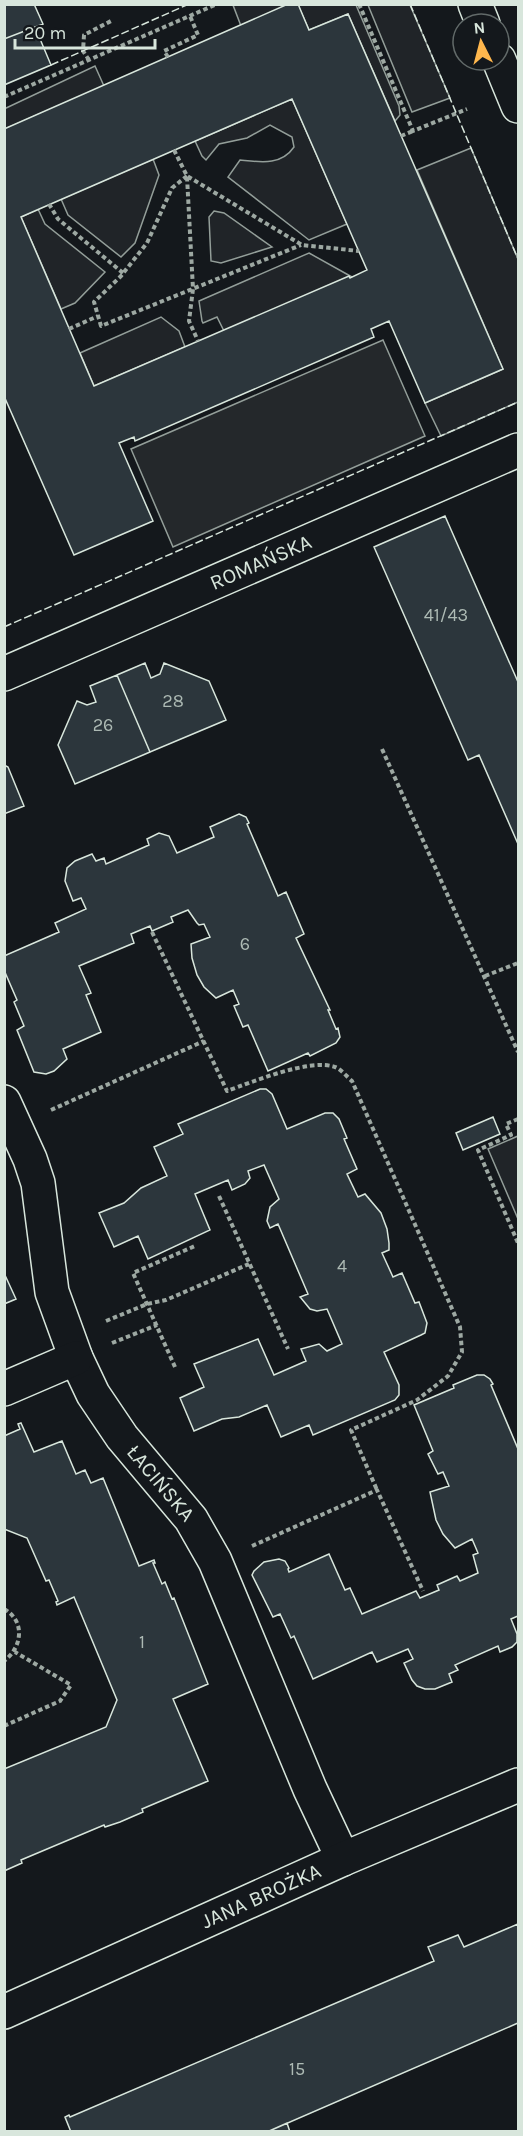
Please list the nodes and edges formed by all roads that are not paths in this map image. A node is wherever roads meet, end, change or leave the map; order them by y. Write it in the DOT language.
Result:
graph roads {
  1 [pos="504,72"];
  2 [pos="519,106"];
  3 [pos="519,450"];
  4 [pos="4,674"];
  5 [pos="9,1114"];
  6 [pos="76,1358"];
  7 [pos="4,1389"];
  8 [pos="519,1785"];
  9 [pos="344,1859"];
  10 [pos="4,2012"];
  1 -- 2 [label="street"];
  3 -- 4 [label="street, ROMAŃSKA"];
  5 -- 6 [label="street, ŁACIŃSKA"];
  6 -- 7 [label="street"];
  6 -- 9 [label="street, ŁACIŃSKA"];
  8 -- 9 [label="street, JANA BROŻKA"];
  9 -- 10 [label="street, JANA BROŻKA"];
}
